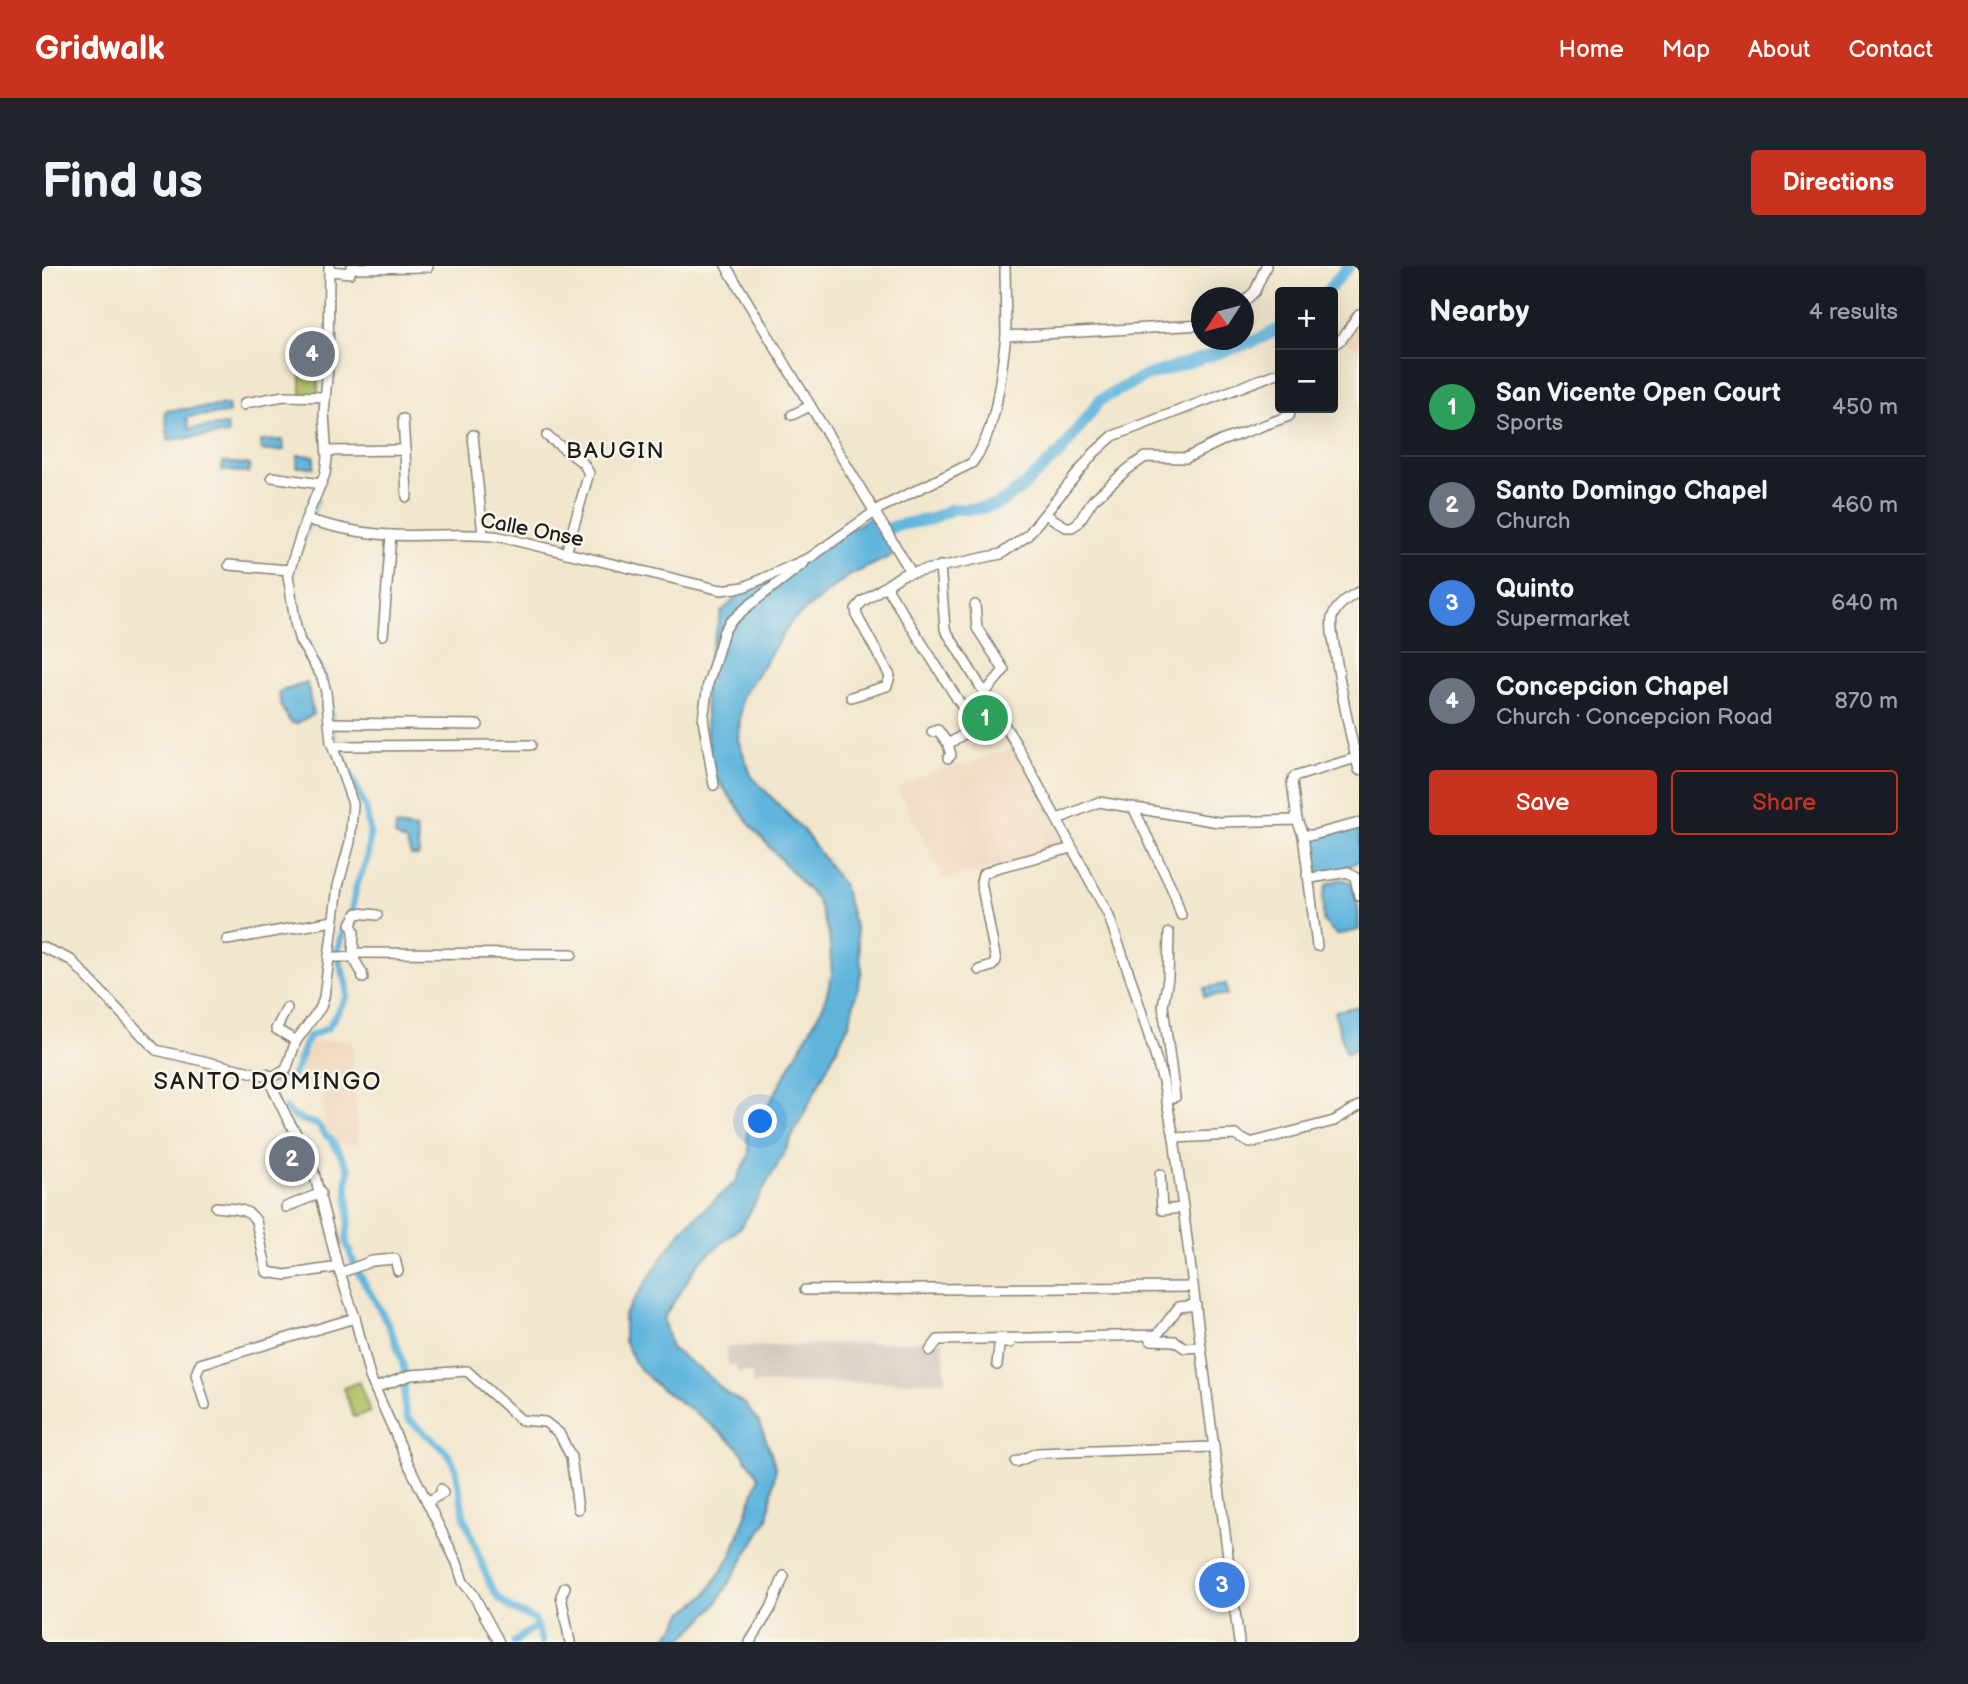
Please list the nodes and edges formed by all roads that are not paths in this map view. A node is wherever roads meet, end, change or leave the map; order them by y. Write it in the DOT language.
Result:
graph roads {
  1 [pos="726,266"];
  2 [pos="1004,266"];
  3 [pos="1266,266"];
  4 [pos="428,267"];
  5 [pos="330,270"];
  6 [pos="1254,292"];
  7 [pos="1359,314"];
  8 [pos="1191,326"];
  9 [pos="1006,336"];
  10 [pos="1338,342"];
  11 [pos="1275,376"];
  12 [pos="325,397"];
  13 [pos="244,405"];
  14 [pos="810,406"];
  15 [pos="1290,413"];
  16 [pos="792,415"];
  17 [pos="403,419"];
  18 [pos="473,435"];
  19 [pos="547,436"];
  20 [pos="405,450"];
  21 [pos="329,451"];
  22 [pos="272,477"];
  23 [pos="321,484"];
  24 [pos="407,497"];
  25 [pos="875,511"];
  26 [pos="1045,514"];
  27 [pos="309,520"];
  28 [pos="391,535"];
  29 [pos="483,535"];
  30 [pos="566,553"];
  31 [pos="811,557"];
  32 [pos="229,565"];
  33 [pos="940,566"];
  34 [pos="289,570"];
  35 [pos="911,572"];
  36 [pos="888,585"];
  37 [pos="1359,592"];
  38 [pos="975,605"];
  39 [pos="383,635"];
  40 [pos="985,693"];
  41 [pos="851,697"];
  42 [pos="329,723"];
  43 [pos="478,725"];
  44 [pos="932,733"];
  45 [pos="948,744"];
  46 [pos="531,745"];
  47 [pos="333,746"];
  48 [pos="1357,757"];
  49 [pos="948,758"];
  50 [pos="1359,770"];
  51 [pos="714,785"];
  52 [pos="1133,807"];
  53 [pos="1058,819"];
  54 [pos="1297,820"];
  55 [pos="1359,823"];
  56 [pos="1303,835"];
  57 [pos="1072,848"];
  58 [pos="1307,875"];
  59 [pos="1359,896"];
  60 [pos="377,915"];
  61 [pos="1181,915"];
  62 [pos="333,921"];
  63 [pos="1169,933"];
  64 [pos="227,940"];
  65 [pos="1317,946"];
  66 [pos="42,947"];
  67 [pos="572,954"];
  68 [pos="353,955"];
  69 [pos="335,957"];
  70 [pos="979,970"];
  71 [pos="363,978"];
  72 [pos="287,1008"];
  73 [pos="296,1041"];
  74 [pos="266,1074"];
  75 [pos="1166,1100"];
  76 [pos="1359,1106"];
  77 [pos="1174,1138"];
  78 [pos="1160,1174"];
  79 [pos="321,1193"];
  80 [pos="216,1206"];
  81 [pos="286,1207"];
  82 [pos="1183,1208"];
  83 [pos="339,1270"];
  84 [pos="398,1271"];
  85 [pos="1193,1287"];
  86 [pos="804,1290"];
  87 [pos="1196,1305"];
  88 [pos="355,1318"];
  89 [pos="1201,1347"];
  90 [pos="930,1351"];
  91 [pos="997,1365"];
  92 [pos="375,1388"];
  93 [pos="205,1405"];
  94 [pos="1214,1447"];
  95 [pos="1016,1462"];
  96 [pos="441,1489"];
  97 [pos="427,1502"];
  98 [pos="578,1509"];
  99 [pos="783,1576"];
  100 [pos="565,1587"];
  101 [pos="499,1642"];
  102 [pos="569,1642"];
  103 [pos="750,1642"];
  104 [pos="1239,1642"];
  1 -- 14 [label="street"];
  2 -- 9 [label="street"];
  3 -- 6 [label="street"];
  4 -- 5 [label="street"];
  5 -- 12 [label="street"];
  7 -- 10 [label="street"];
  8 -- 9 [label="street"];
  9 -- 25 [label="street"];
  11 -- 26 [label="street"];
  12 -- 13 [label="street"];
  12 -- 21 [label="street"];
  14 -- 16 [label="street"];
  14 -- 25 [label="street"];
  15 -- 26 [label="street"];
  17 -- 20 [label="street"];
  18 -- 29 [label="street"];
  19 -- 30 [label="street"];
  20 -- 21 [label="street"];
  20 -- 24 [label="street"];
  21 -- 23 [label="street"];
  22 -- 23 [label="street"];
  23 -- 27 [label="street"];
  25 -- 31 [label="street"];
  25 -- 35 [label="street"];
  26 -- 33 [label="street"];
  27 -- 28 [label="street, Calle Onse"];
  27 -- 34 [label="street"];
  28 -- 29 [label="street, Calle Onse"];
  28 -- 39 [label="street"];
  29 -- 30 [label="street, Calle Onse"];
  30 -- 31 [label="street, Calle Onse"];
  31 -- 51 [label="street"];
  32 -- 34 [label="street"];
  33 -- 35 [label="street"];
  33 -- 40 [label="street"];
  34 -- 42 [label="street"];
  35 -- 36 [label="street"];
  36 -- 41 [label="street"];
  36 -- 45 [label="street"];
  37 -- 48 [label="street"];
  38 -- 40 [label="street"];
  40 -- 53 [label="street"];
  42 -- 43 [label="street"];
  42 -- 47 [label="street"];
  44 -- 45 [label="street"];
  45 -- 49 [label="street"];
  46 -- 47 [label="street"];
  47 -- 62 [label="street"];
  48 -- 50 [label="street"];
  48 -- 54 [label="street"];
  52 -- 53 [label="street"];
  52 -- 54 [label="street"];
  52 -- 61 [label="street"];
  53 -- 57 [label="street"];
  54 -- 56 [label="street"];
  55 -- 56 [label="street"];
  56 -- 58 [label="street"];
  57 -- 70 [label="street"];
  57 -- 75 [label="street"];
  58 -- 59 [label="street"];
  58 -- 65 [label="street"];
  60 -- 68 [label="street"];
  62 -- 64 [label="street"];
  62 -- 69 [label="street"];
  63 -- 75 [label="street"];
  66 -- 74 [label="street"];
  67 -- 68 [label="street"];
  68 -- 69 [label="street"];
  68 -- 71 [label="street"];
  69 -- 73 [label="street"];
  72 -- 73 [label="street"];
  73 -- 74 [label="street"];
  74 -- 79 [label="street"];
  75 -- 77 [label="street"];
  76 -- 77 [label="street"];
  77 -- 82 [label="street"];
  78 -- 82 [label="street"];
  79 -- 81 [label="street"];
  79 -- 83 [label="street"];
  80 -- 83 [label="street"];
  82 -- 85 [label="street"];
  83 -- 84 [label="street"];
  83 -- 88 [label="street"];
  85 -- 86 [label="street"];
  85 -- 87 [label="street"];
  87 -- 89 [label="street"];
  87 -- 90 [label="street"];
  88 -- 92 [label="street"];
  88 -- 93 [label="street"];
  89 -- 91 [label="street"];
  89 -- 94 [label="street"];
  92 -- 97 [label="street"];
  92 -- 98 [label="street"];
  94 -- 95 [label="street"];
  94 -- 104 [label="street"];
  96 -- 97 [label="street"];
  97 -- 101 [label="street"];
  99 -- 103 [label="street"];
  100 -- 102 [label="street"];
}
